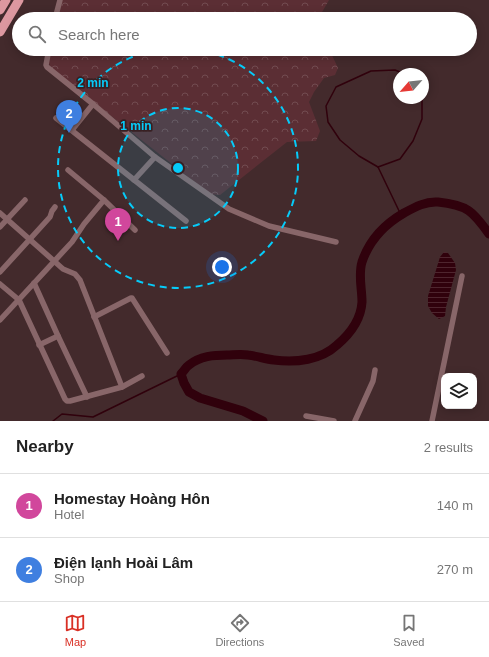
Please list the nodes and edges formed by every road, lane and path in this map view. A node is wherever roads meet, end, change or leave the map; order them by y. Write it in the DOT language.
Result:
graph roads {
  1 [pos="6,0"];
  2 [pos="19,0"];
  3 [pos="60,0"];
  4 [pos="0,10"];
  5 [pos="57,12"];
  6 [pos="0,32"];
  7 [pos="47,56"];
  8 [pos="93,104"];
  9 [pos="56,118"];
  10 [pos="72,130"];
  11 [pos="155,157"];
  12 [pos="68,170"];
  13 [pos="134,180"];
  14 [pos="25,200"];
  15 [pos="104,200"];
  16 [pos="55,207"];
  17 [pos="0,213"];
  18 [pos="7,220"];
  19 [pos="186,221"];
  20 [pos="0,227"];
  21 [pos="136,230"];
  22 [pos="30,240"];
  23 [pos="336,242"];
  24 [pos="55,261"];
  25 [pos="0,272"];
  26 [pos="462,276"];
  27 [pos="34,283"];
  28 [pos="0,284"];
  29 [pos="19,300"];
  30 [pos="94,317"];
  31 [pos="0,320"];
  32 [pos="58,336"];
  33 [pos="39,345"];
  34 [pos="166,353"];
  35 [pos="375,370"];
  36 [pos="142,376"];
  37 [pos="122,387"];
  38 [pos="87,397"];
  39 [pos="306,416"];
  40 [pos="334,421"];
  41 [pos="355,421"];
  42 [pos="432,421"];
  1 -- 4 [label="main road"];
  2 -- 6 [label="main road"];
  3 -- 5 [label="street"];
  7 -- 8 [label="street"];
  8 -- 10 [label="street"];
  8 -- 11 [label="street"];
  9 -- 10 [label="street"];
  10 -- 13 [label="street"];
  11 -- 13 [label="street"];
  11 -- 23 [label="street"];
  12 -- 15 [label="street"];
  13 -- 19 [label="street"];
  14 -- 18 [label="street"];
  15 -- 21 [label="street"];
  15 -- 24 [label="street"];
  16 -- 22 [label="street"];
  17 -- 18 [label="street"];
  18 -- 20 [label="street"];
  18 -- 22 [label="street"];
  22 -- 24 [label="street"];
  22 -- 25 [label="street"];
  24 -- 27 [label="street"];
  24 -- 30 [label="street"];
  26 -- 42 [label="street"];
  27 -- 29 [label="street"];
  27 -- 32 [label="street"];
  28 -- 29 [label="street"];
  29 -- 31 [label="street"];
  29 -- 33 [label="street"];
  30 -- 34 [label="street"];
  30 -- 37 [label="street"];
  32 -- 33 [label="street"];
  32 -- 38 [label="street"];
  33 -- 38 [label="street"];
  35 -- 41 [label="street"];
  36 -- 37 [label="street"];
  37 -- 38 [label="street"];
  39 -- 40 [label="street"];
}
